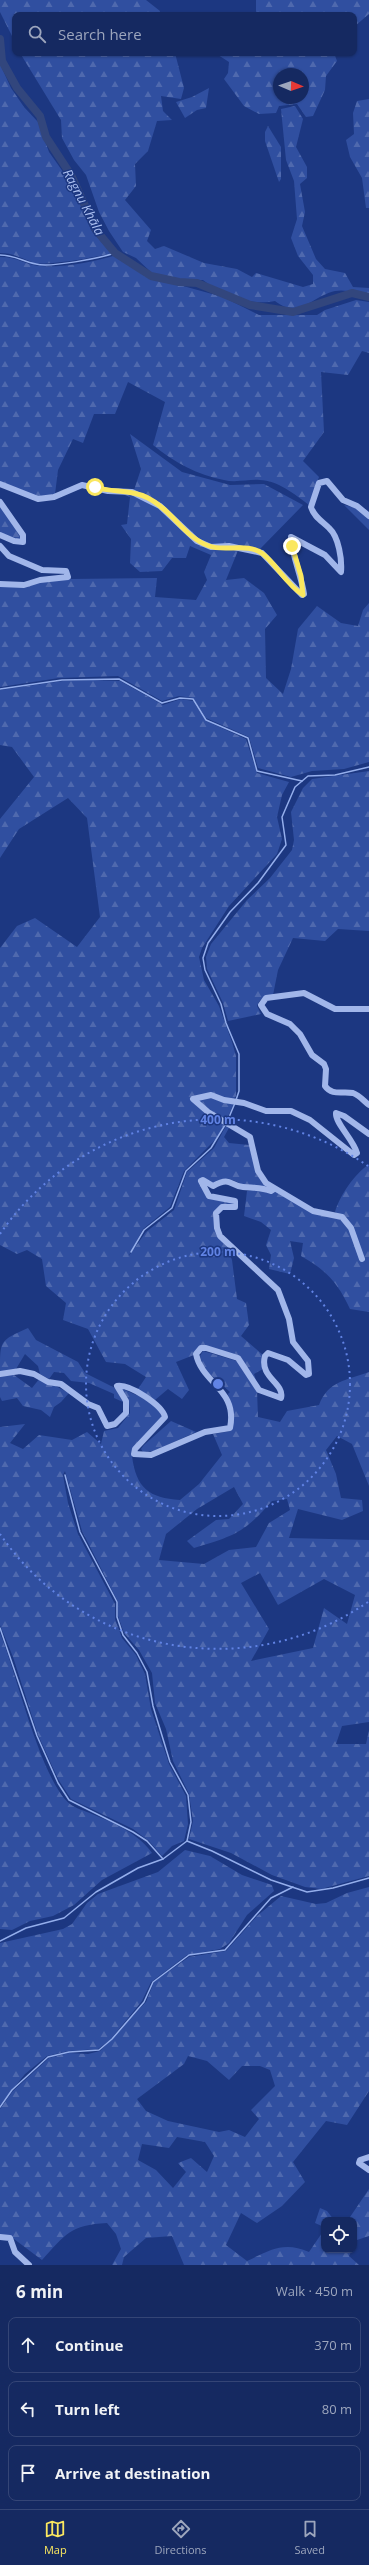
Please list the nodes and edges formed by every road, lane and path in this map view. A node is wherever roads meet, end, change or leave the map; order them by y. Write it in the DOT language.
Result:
graph roads {
  1 [pos="0,484"];
  2 [pos="0,502"];
  3 [pos="369,516"];
  4 [pos="0,535"];
  5 [pos="0,546"];
  6 [pos="0,584"];
  7 [pos="369,1009"];
  8 [pos="369,1105"];
  9 [pos="369,1134"];
  10 [pos="274,1189"];
  11 [pos="362,1259"];
  12 [pos="0,1374"];
  13 [pos="369,2157"];
  14 [pos="369,2170"];
  15 [pos="0,2237"];
  16 [pos="29,2265"];
  1 -- 3 [label="street"];
  2 -- 4 [label="street"];
  5 -- 6 [label="street"];
  7 -- 8 [label="street"];
  9 -- 10 [label="street"];
  10 -- 11 [label="street"];
  10 -- 12 [label="street"];
  13 -- 14 [label="street"];
  15 -- 16 [label="street"];
}
